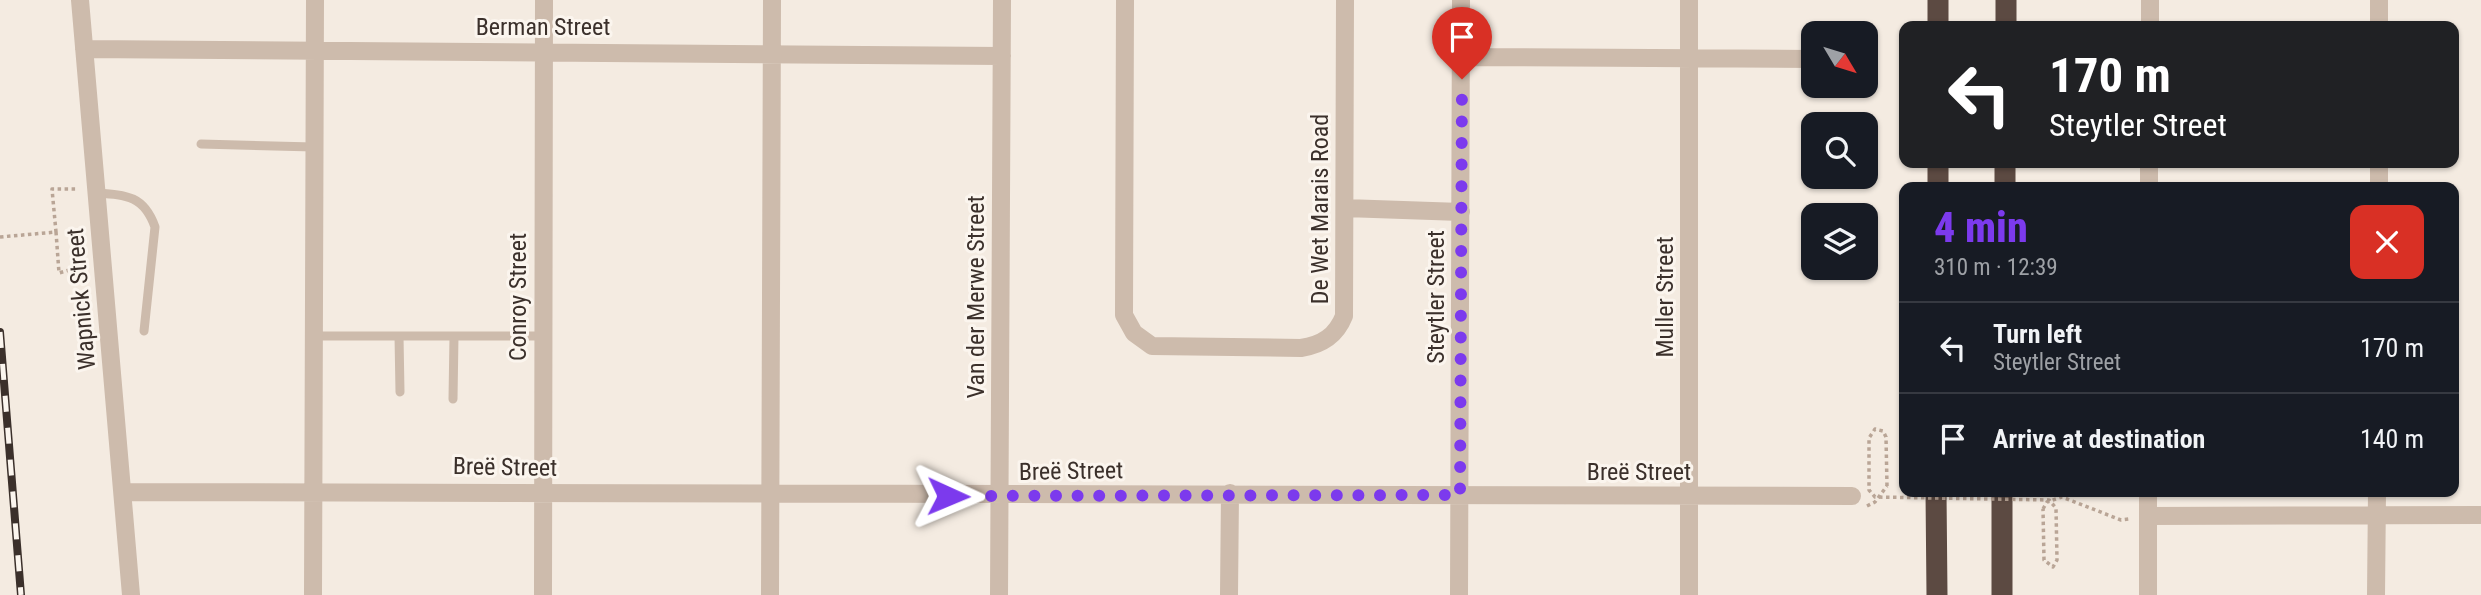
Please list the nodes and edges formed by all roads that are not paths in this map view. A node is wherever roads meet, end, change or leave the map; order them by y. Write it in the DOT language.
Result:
graph roads {
  1 [pos="80,0"];
  2 [pos="315,0"];
  3 [pos="544,0"];
  4 [pos="772,0"];
  5 [pos="1002,0"];
  6 [pos="1125,0"];
  7 [pos="1345,0"];
  8 [pos="1461,0"];
  9 [pos="1689,0"];
  10 [pos="1938,0"];
  11 [pos="2006,0"];
  12 [pos="2150,0"];
  13 [pos="2379,0"];
  14 [pos="1938,21"];
  15 [pos="2006,21"];
  16 [pos="2150,21"];
  17 [pos="2379,21"];
  18 [pos="84,49"];
  19 [pos="544,51"];
  20 [pos="315,52"];
  21 [pos="772,52"];
  22 [pos="1002,56"];
  23 [pos="1461,57"];
  24 [pos="1689,58"];
  25 [pos="1801,60"];
  26 [pos="201,144"];
  27 [pos="314,147"];
  28 [pos="90,191"];
  29 [pos="1345,208"];
  30 [pos="1461,212"];
  31 [pos="144,331"];
  32 [pos="314,336"];
  33 [pos="399,336"];
  34 [pos="454,336"];
  35 [pos="542,336"];
  36 [pos="400,392"];
  37 [pos="453,399"];
  38 [pos="314,491"];
  39 [pos="123,492"];
  40 [pos="542,492"];
  41 [pos="1230,493"];
  42 [pos="771,494"];
  43 [pos="1460,495"];
  44 [pos="999,496"];
  45 [pos="1852,496"];
  46 [pos="1689,497"];
  47 [pos="1936,497"];
  48 [pos="2002,497"];
  49 [pos="2148,497"];
  50 [pos="2377,497"];
  51 [pos="2377,514"];
  52 [pos="2148,516"];
  53 [pos="2481,516"];
  54 [pos="131,595"];
  55 [pos="313,595"];
  56 [pos="543,595"];
  57 [pos="770,595"];
  58 [pos="999,595"];
  59 [pos="1229,595"];
  60 [pos="1458,595"];
  61 [pos="1689,595"];
  62 [pos="1937,595"];
  63 [pos="2002,595"];
  64 [pos="2148,595"];
  65 [pos="2376,595"];
  1 -- 18 [label="street, Wapnick Street"];
  2 -- 20 [label="street"];
  3 -- 19 [label="street, Conroy Street"];
  4 -- 21 [label="street"];
  5 -- 22 [label="street, Van der Merwe Street"];
  6 -- 29 [label="street, De Wet Marais Road"];
  7 -- 29 [label="street, De Wet Marais Road"];
  8 -- 23 [label="street, Steytler Street"];
  9 -- 24 [label="street, Muller Street"];
  10 -- 14 [label="highway"];
  11 -- 15 [label="highway"];
  12 -- 16 [label="street"];
  13 -- 17 [label="street"];
  18 -- 20 [label="street, Berman Street"];
  18 -- 28 [label="street, Wapnick Street"];
  19 -- 20 [label="street, Berman Street"];
  19 -- 21 [label="street, Berman Street"];
  19 -- 35 [label="street, Conroy Street"];
  20 -- 27 [label="street"];
  21 -- 22 [label="street, Berman Street"];
  21 -- 42 [label="street"];
  22 -- 44 [label="street, Van der Merwe Street"];
  23 -- 24 [label="street"];
  23 -- 30 [label="street, Steytler Street"];
  24 -- 25 [label="street"];
  24 -- 46 [label="street, Muller Street"];
  26 -- 27 [label="lane"];
  27 -- 32 [label="street"];
  28 -- 31 [label="lane"];
  28 -- 39 [label="street, Wapnick Street"];
  29 -- 30 [label="street"];
  30 -- 43 [label="street, Steytler Street"];
  32 -- 33 [label="lane"];
  32 -- 38 [label="street"];
  33 -- 34 [label="lane"];
  33 -- 36 [label="lane"];
  34 -- 35 [label="lane"];
  34 -- 37 [label="lane"];
  35 -- 40 [label="street, Conroy Street"];
  38 -- 39 [label="street, Breë Street"];
  38 -- 40 [label="street, Breë Street"];
  38 -- 55 [label="street"];
  39 -- 54 [label="street, Wapnick Street"];
  40 -- 42 [label="street, Breë Street"];
  40 -- 56 [label="street, Conroy Street"];
  41 -- 43 [label="street, Breë Street"];
  41 -- 44 [label="street, Breë Street"];
  41 -- 59 [label="street"];
  42 -- 44 [label="street, Breë Street"];
  42 -- 57 [label="street"];
  43 -- 46 [label="street, Breë Street"];
  43 -- 60 [label="street, Steytler Street"];
  44 -- 58 [label="street, Van der Merwe Street"];
  45 -- 46 [label="street, Breë Street"];
  46 -- 61 [label="street, Muller Street"];
  47 -- 62 [label="highway"];
  48 -- 63 [label="highway"];
  49 -- 52 [label="street"];
  50 -- 51 [label="street"];
  51 -- 52 [label="street"];
  51 -- 53 [label="street"];
  51 -- 65 [label="street"];
  52 -- 64 [label="street"];
}
